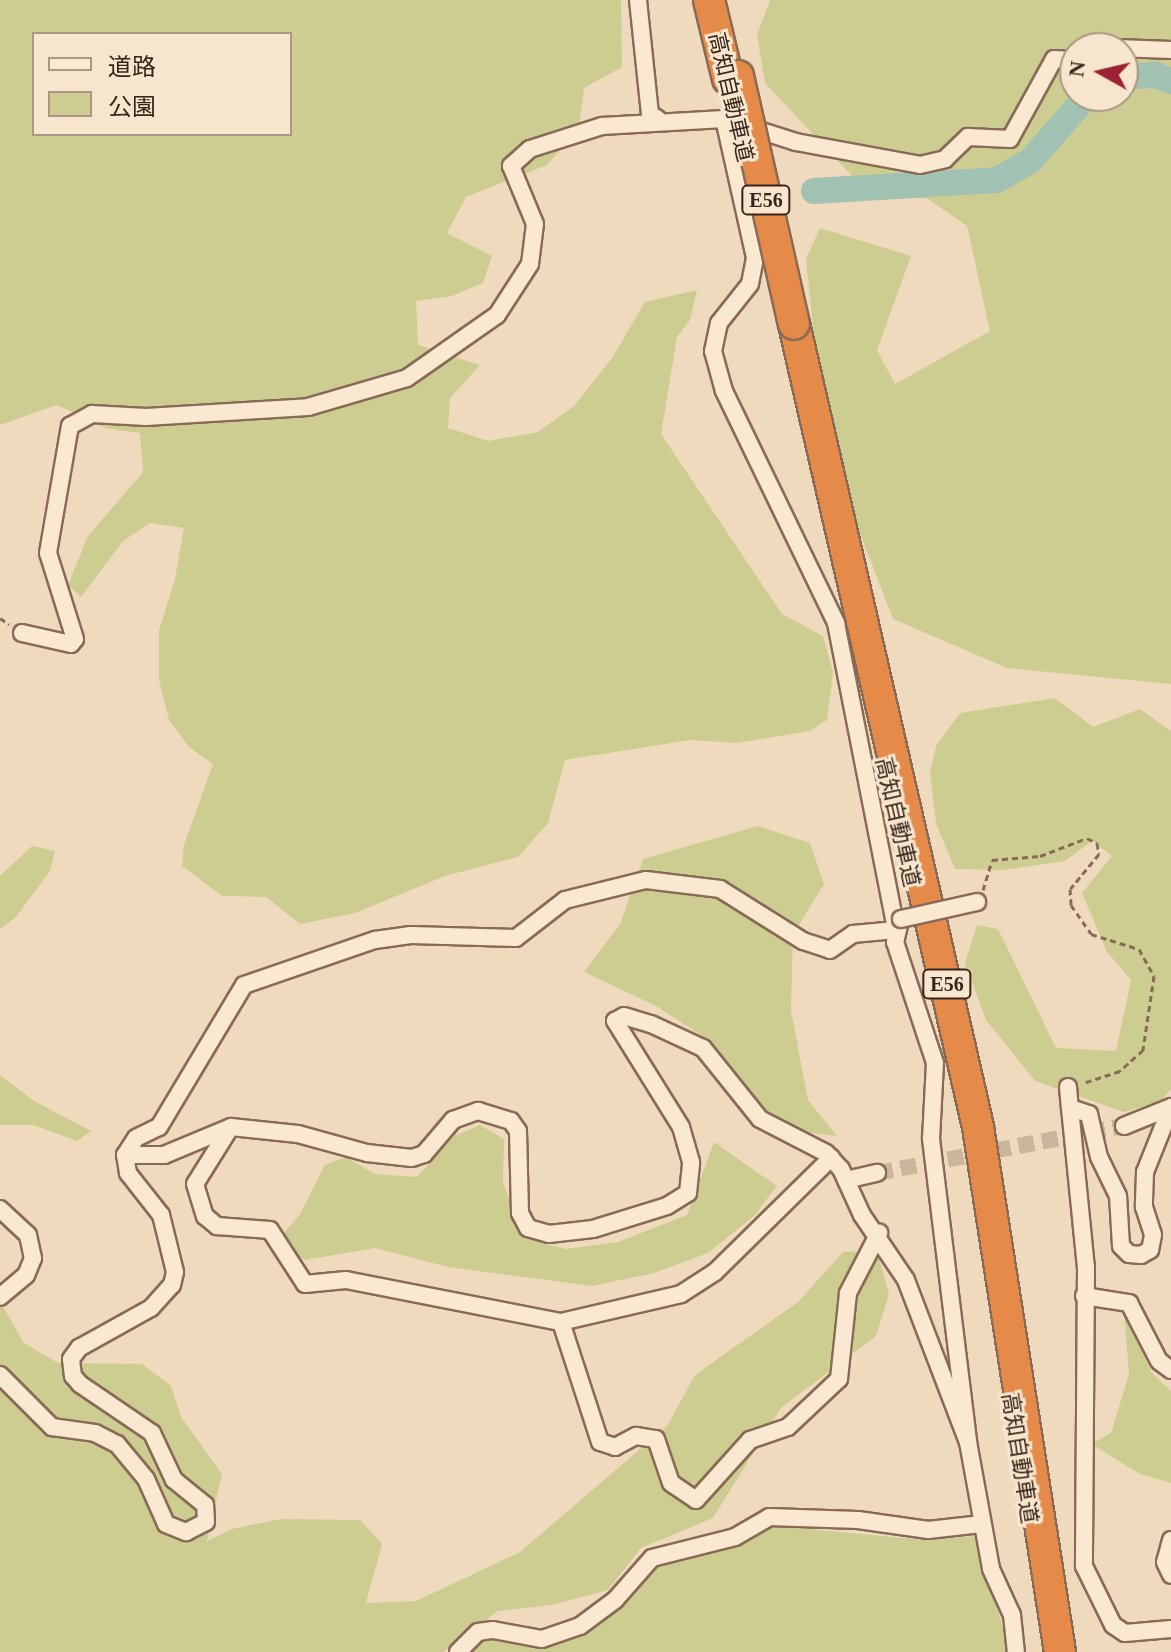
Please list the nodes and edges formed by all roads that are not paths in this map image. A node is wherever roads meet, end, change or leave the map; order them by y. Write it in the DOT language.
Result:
graph roads {
  1 [pos="638,0"];
  2 [pos="709,0"];
  3 [pos="721,0"];
  4 [pos="1139,49"];
  5 [pos="1171,50"];
  6 [pos="1059,59"];
  7 [pos="733,78"];
  8 [pos="658,119"];
  9 [pos="724,119"];
  10 [pos="788,326"];
  11 [pos="22,633"];
  12 [pos="977,902"];
  13 [pos="899,924"];
  14 [pos="1068,1087"];
  15 [pos="1171,1107"];
  16 [pos="1070,1108"];
  17 [pos="1124,1126"];
  18 [pos="231,1127"];
  19 [pos="125,1155"];
  20 [pos="831,1158"];
  21 [pos="877,1173"];
  22 [pos="846,1180"];
  23 [pos="0,1209"];
  24 [pos="879,1233"];
  25 [pos="1084,1296"];
  26 [pos="0,1297"];
  27 [pos="561,1322"];
  28 [pos="1171,1370"];
  29 [pos="0,1375"];
  30 [pos="968,1442"];
  31 [pos="982,1524"];
  32 [pos="1171,1540"];
  33 [pos="1171,1575"];
  34 [pos="1171,1629"];
  35 [pos="458,1652"];
  36 [pos="1016,1652"];
  37 [pos="1049,1652"];
  38 [pos="1060,1652"];
  1 -- 8 [label="street"];
  2 -- 7 [label="highway, 高知自動車道 / E56"];
  3 -- 7 [label="highway, 高知自動車道 / E56"];
  4 -- 5 [label="street"];
  6 -- 9 [label="street"];
  7 -- 10 [label="highway, 高知自動車道 / E56"];
  8 -- 9 [label="street"];
  8 -- 11 [label="street"];
  9 -- 13 [label="street"];
  10 -- 37 [label="highway, 高知自動車道 / E56"];
  10 -- 38 [label="highway, 高知自動車道 / E56"];
  12 -- 13 [label="street, bridge"];
  13 -- 19 [label="street"];
  13 -- 30 [label="street"];
  14 -- 16 [label="street"];
  15 -- 16 [label="street"];
  15 -- 17 [label="street"];
  16 -- 25 [label="street"];
  18 -- 19 [label="street"];
  18 -- 20 [label="street"];
  18 -- 27 [label="street"];
  19 -- 29 [label="street"];
  20 -- 22 [label="street"];
  20 -- 27 [label="street"];
  21 -- 22 [label="street"];
  22 -- 24 [label="street"];
  23 -- 26 [label="street"];
  24 -- 27 [label="street"];
  24 -- 30 [label="street"];
  25 -- 28 [label="street"];
  25 -- 34 [label="street"];
  30 -- 31 [label="street"];
  31 -- 35 [label="street"];
  31 -- 36 [label="street"];
  32 -- 33 [label="street"];
}
